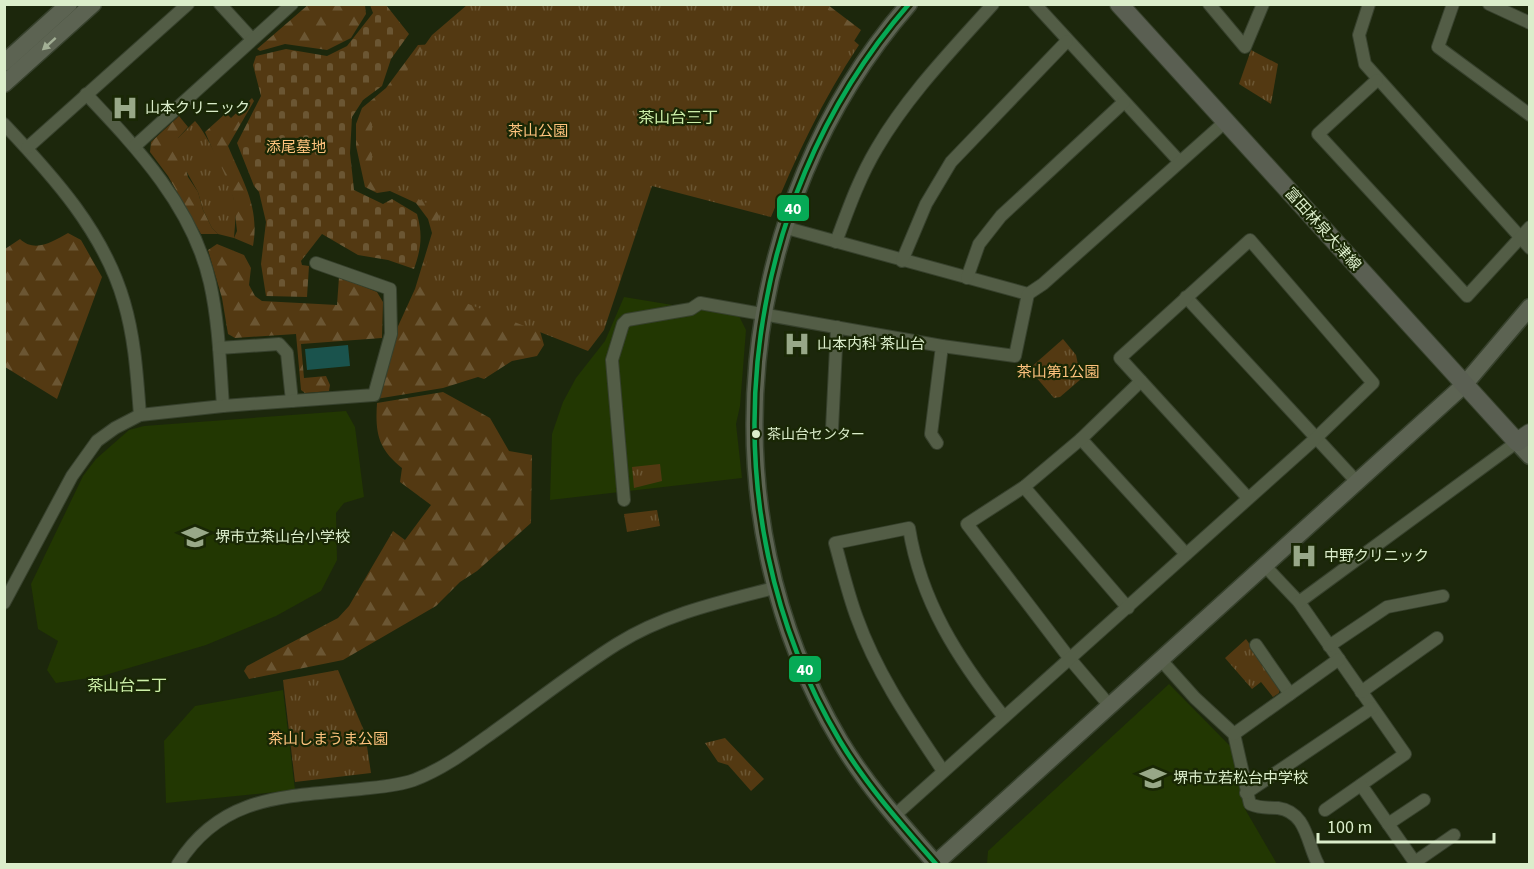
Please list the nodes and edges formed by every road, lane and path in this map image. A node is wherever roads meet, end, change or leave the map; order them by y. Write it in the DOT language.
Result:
graph roads {
  1 [pos="69,4"];
  2 [pos="93,4"];
  3 [pos="188,4"];
  4 [pos="220,4"];
  5 [pos="292,4"];
  6 [pos="909,4"];
  7 [pos="993,4"];
  8 [pos="1035,4"];
  9 [pos="1119,4"];
  10 [pos="1209,4"];
  11 [pos="1263,4"];
  12 [pos="1369,4"];
  13 [pos="1453,4"];
  14 [pos="1489,4"];
  15 [pos="1530,23"];
  16 [pos="252,39"];
  17 [pos="1067,41"];
  18 [pos="4,63"];
  19 [pos="1377,80"];
  20 [pos="4,84"];
  21 [pos="86,94"];
  22 [pos="1124,102"];
  23 [pos="1530,115"];
  24 [pos="1226,121"];
  25 [pos="4,124"];
  26 [pos="135,146"];
  27 [pos="27,148"];
  28 [pos="1179,160"];
  29 [pos="783,227"];
  30 [pos="1530,227"];
  31 [pos="836,242"];
  32 [pos="1525,244"];
  33 [pos="902,261"];
  34 [pos="316,263"];
  35 [pos="967,278"];
  36 [pos="1028,294"];
  37 [pos="1186,297"];
  38 [pos="1530,307"];
  39 [pos="762,313"];
  40 [pos="837,327"];
  41 [pos="942,346"];
  42 [pos="219,348"];
  43 [pos="1141,381"];
  44 [pos="1464,384"];
  45 [pos="291,401"];
  46 [pos="223,406"];
  47 [pos="140,415"];
  48 [pos="832,429"];
  49 [pos="1523,437"];
  50 [pos="1316,438"];
  51 [pos="1081,439"];
  52 [pos="937,443"];
  53 [pos="1530,456"];
  54 [pos="1357,482"];
  55 [pos="1024,487"];
  56 [pos="1248,498"];
  57 [pos="624,500"];
  58 [pos="1186,554"];
  59 [pos="1265,566"];
  60 [pos="774,588"];
  61 [pos="1443,596"];
  62 [pos="1299,602"];
  63 [pos="4,603"];
  64 [pos="1128,608"];
  65 [pos="1437,638"];
  66 [pos="1257,645"];
  67 [pos="1329,646"];
  68 [pos="1070,658"];
  69 [pos="1339,659"];
  70 [pos="1161,660"];
  71 [pos="1361,692"];
  72 [pos="1290,694"];
  73 [pos="1109,705"];
  74 [pos="1372,708"];
  75 [pos="1004,717"];
  76 [pos="1234,734"];
  77 [pos="944,771"];
  78 [pos="1361,785"];
  79 [pos="1246,794"];
  80 [pos="1424,800"];
  81 [pos="1325,810"];
  82 [pos="894,816"];
  83 [pos="1388,824"];
  84 [pos="1454,835"];
  85 [pos="1415,863"];
  86 [pos="178,864"];
  87 [pos="936,864"];
  88 [pos="1318,864"];
  1 -- 18 [label="street"];
  2 -- 20 [label="street, one-way"];
  3 -- 21 [label="street"];
  4 -- 16 [label="street"];
  5 -- 16 [label="street"];
  6 -- 29 [label="street"];
  7 -- 31 [label="street"];
  8 -- 17 [label="street"];
  9 -- 24 [label="main road, 富田林泉大津線"];
  10 -- 11 [label="street"];
  12 -- 19 [label="street"];
  13 -- 23 [label="street"];
  14 -- 15 [label="street"];
  16 -- 26 [label="street"];
  17 -- 22 [label="street"];
  17 -- 33 [label="street"];
  19 -- 32 [label="street"];
  19 -- 32 [label="street"];
  21 -- 26 [label="street"];
  21 -- 27 [label="street"];
  22 -- 28 [label="street"];
  22 -- 35 [label="street"];
  24 -- 28 [label="street"];
  24 -- 44 [label="main road, 富田林泉大津線"];
  25 -- 27 [label="street"];
  26 -- 42 [label="street"];
  27 -- 47 [label="street"];
  28 -- 36 [label="street"];
  29 -- 31 [label="street"];
  29 -- 39 [label="street"];
  30 -- 32 [label="street"];
  31 -- 33 [label="street"];
  33 -- 35 [label="street"];
  34 -- 45 [label="street"];
  35 -- 36 [label="street"];
  36 -- 41 [label="street"];
  37 -- 43 [label="street"];
  37 -- 50 [label="street"];
  37 -- 50 [label="street"];
  38 -- 44 [label="street"];
  39 -- 40 [label="street"];
  39 -- 57 [label="street"];
  39 -- 60 [label="street"];
  40 -- 41 [label="street"];
  40 -- 48 [label="street"];
  41 -- 52 [label="street"];
  42 -- 45 [label="street"];
  42 -- 46 [label="street"];
  43 -- 51 [label="street"];
  43 -- 56 [label="street"];
  44 -- 49 [label="main road, 富田林泉大津線"];
  44 -- 54 [label="street"];
  45 -- 46 [label="street"];
  46 -- 47 [label="street"];
  47 -- 63 [label="street"];
  49 -- 53 [label="street"];
  49 -- 62 [label="street"];
  50 -- 54 [label="street"];
  50 -- 56 [label="street"];
  51 -- 55 [label="street"];
  51 -- 58 [label="street"];
  54 -- 59 [label="street"];
  55 -- 64 [label="street"];
  55 -- 68 [label="street"];
  56 -- 58 [label="street"];
  58 -- 64 [label="street"];
  59 -- 62 [label="street"];
  59 -- 70 [label="street"];
  60 -- 82 [label="street"];
  60 -- 86 [label="street"];
  61 -- 67 [label="street"];
  62 -- 67 [label="street"];
  64 -- 68 [label="street"];
  65 -- 71 [label="street"];
  66 -- 72 [label="street"];
  67 -- 69 [label="street"];
  68 -- 73 [label="street"];
  68 -- 75 [label="street"];
  69 -- 71 [label="street"];
  69 -- 72 [label="street"];
  70 -- 73 [label="street"];
  70 -- 76 [label="street"];
  71 -- 74 [label="street"];
  72 -- 76 [label="street"];
  73 -- 87 [label="street"];
  74 -- 78 [label="street"];
  74 -- 79 [label="street"];
  75 -- 77 [label="street"];
  75 -- 77 [label="street"];
  76 -- 79 [label="street"];
  77 -- 82 [label="street"];
  78 -- 81 [label="street"];
  78 -- 83 [label="street"];
  79 -- 88 [label="street"];
  80 -- 83 [label="street"];
  82 -- 87 [label="street"];
  83 -- 85 [label="street"];
  84 -- 85 [label="street"];
}
